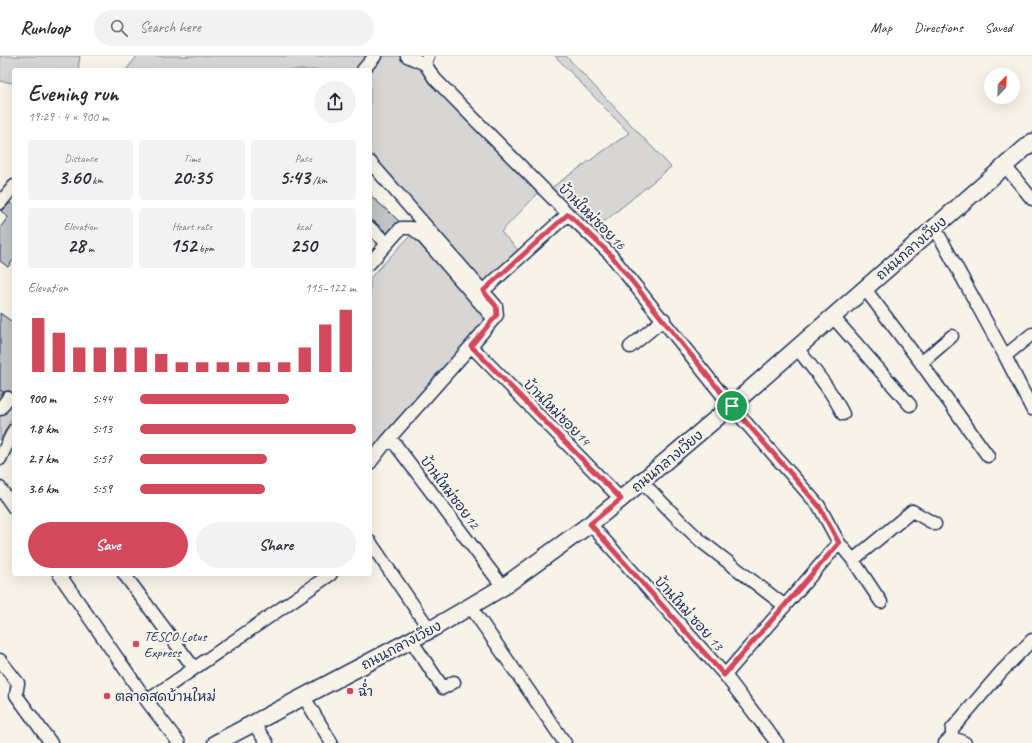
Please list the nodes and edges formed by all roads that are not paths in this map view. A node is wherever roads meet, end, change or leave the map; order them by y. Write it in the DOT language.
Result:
graph roads {
  1 [pos="375,56"];
  2 [pos="407,56"];
  3 [pos="426,60"];
  4 [pos="365,68"];
  5 [pos="1032,142"];
  6 [pos="372,164"];
  7 [pos="1005,166"];
  8 [pos="12,188"];
  9 [pos="1032,199"];
  10 [pos="0,203"];
  11 [pos="568,214"];
  12 [pos="934,228"];
  13 [pos="372,230"];
  14 [pos="387,243"];
  15 [pos="372,261"];
  16 [pos="865,289"];
  17 [pos="483,291"];
  18 [pos="833,317"];
  19 [pos="494,319"];
  20 [pos="664,319"];
  21 [pos="1032,334"];
  22 [pos="952,336"];
  23 [pos="471,346"];
  24 [pos="630,347"];
  25 [pos="797,348"];
  26 [pos="1006,356"];
  27 [pos="921,363"];
  28 [pos="8,398"];
  29 [pos="910,405"];
  30 [pos="732,406"];
  31 [pos="0,409"];
  32 [pos="1032,409"];
  33 [pos="843,414"];
  34 [pos="12,434"];
  35 [pos="387,440"];
  36 [pos="988,456"];
  37 [pos="0,459"];
  38 [pos="372,460"];
  39 [pos="642,482"];
  40 [pos="0,488"];
  41 [pos="621,499"];
  42 [pos="12,502"];
  43 [pos="590,524"];
  44 [pos="935,524"];
  45 [pos="839,543"];
  46 [pos="372,546"];
  47 [pos="853,560"];
  48 [pos="63,576"];
  49 [pos="125,576"];
  50 [pos="328,576"];
  51 [pos="503,587"];
  52 [pos="880,602"];
  53 [pos="470,606"];
  54 [pos="785,606"];
  55 [pos="430,630"];
  56 [pos="411,640"];
  57 [pos="1032,640"];
  58 [pos="0,660"];
  59 [pos="194,668"];
  60 [pos="724,675"];
  61 [pos="454,682"];
  62 [pos="304,697"];
  63 [pos="146,701"];
  64 [pos="254,723"];
  65 [pos="948,740"];
  66 [pos="331,742"];
  67 [pos="51,743"];
  68 [pos="179,743"];
  69 [pos="216,743"];
  70 [pos="267,743"];
  71 [pos="565,743"];
  72 [pos="777,743"];
  73 [pos="965,743"];
  1 -- 4 [label="street"];
  2 -- 3 [label="street"];
  3 -- 11 [label="street, บ้านใหม่ซอย16"];
  5 -- 7 [label="main road, ถนนกลางเวียง"];
  6 -- 17 [label="street"];
  7 -- 9 [label="street"];
  7 -- 12 [label="main road, ถนนกลางเวียง"];
  8 -- 10 [label="street"];
  11 -- 17 [label="street"];
  11 -- 20 [label="street, บ้านใหม่ซอย16"];
  12 -- 16 [label="main road, ถนนกลางเวียง"];
  12 -- 26 [label="street"];
  13 -- 14 [label="street"];
  14 -- 15 [label="street"];
  14 -- 19 [label="street"];
  16 -- 18 [label="main road, ถนนกลางเวียง"];
  16 -- 27 [label="street"];
  17 -- 19 [label="street"];
  18 -- 25 [label="main road, ถนนกลางเวียง"];
  18 -- 29 [label="street"];
  19 -- 23 [label="street"];
  20 -- 24 [label="street"];
  20 -- 30 [label="street, บ้านใหม่ซอย16"];
  21 -- 26 [label="street"];
  22 -- 27 [label="street"];
  23 -- 35 [label="street"];
  23 -- 41 [label="street, บ้านใหม่ซอย14"];
  25 -- 30 [label="main road, ถนนกลางเวียง"];
  25 -- 33 [label="street"];
  26 -- 32 [label="street"];
  27 -- 36 [label="street"];
  28 -- 31 [label="street"];
  30 -- 39 [label="main road, ถนนกลางเวียง"];
  30 -- 45 [label="street, บ้านใหม่ซอย16"];
  34 -- 37 [label="street"];
  35 -- 38 [label="street"];
  35 -- 51 [label="street, บ้านใหม่ซอย12"];
  39 -- 41 [label="main road, ถนนกลางเวียง"];
  39 -- 54 [label="street"];
  40 -- 42 [label="street"];
  41 -- 43 [label="main road, ถนนกลางเวียง"];
  43 -- 51 [label="main road, ถนนกลางเวียง"];
  43 -- 60 [label="street, บ้านใหม่ ซอย 13"];
  44 -- 47 [label="street"];
  45 -- 47 [label="street, บ้านใหม่ซอย16"];
  45 -- 54 [label="street"];
  46 -- 55 [label="street"];
  47 -- 52 [label="street, บ้านใหม่ซอย16"];
  48 -- 63 [label="street"];
  49 -- 59 [label="street"];
  50 -- 59 [label="street"];
  51 -- 53 [label="main road, ถนนกลางเวียง"];
  53 -- 55 [label="main road, ถนนกลางเวียง"];
  53 -- 71 [label="street"];
  54 -- 60 [label="street"];
  55 -- 56 [label="main road, ถนนกลางเวียง"];
  56 -- 61 [label="street"];
  56 -- 62 [label="main road, ถนนกลางเวียง"];
  57 -- 65 [label="street"];
  58 -- 67 [label="street"];
  59 -- 63 [label="street"];
  60 -- 72 [label="street, บ้านใหม่ ซอย 13"];
  62 -- 64 [label="main road, ถนนกลางเวียง"];
  62 -- 66 [label="street"];
  63 -- 68 [label="street"];
  64 -- 69 [label="main road, ถนนกลางเวียง"];
  64 -- 70 [label="street"];
  65 -- 73 [label="street"];
}
